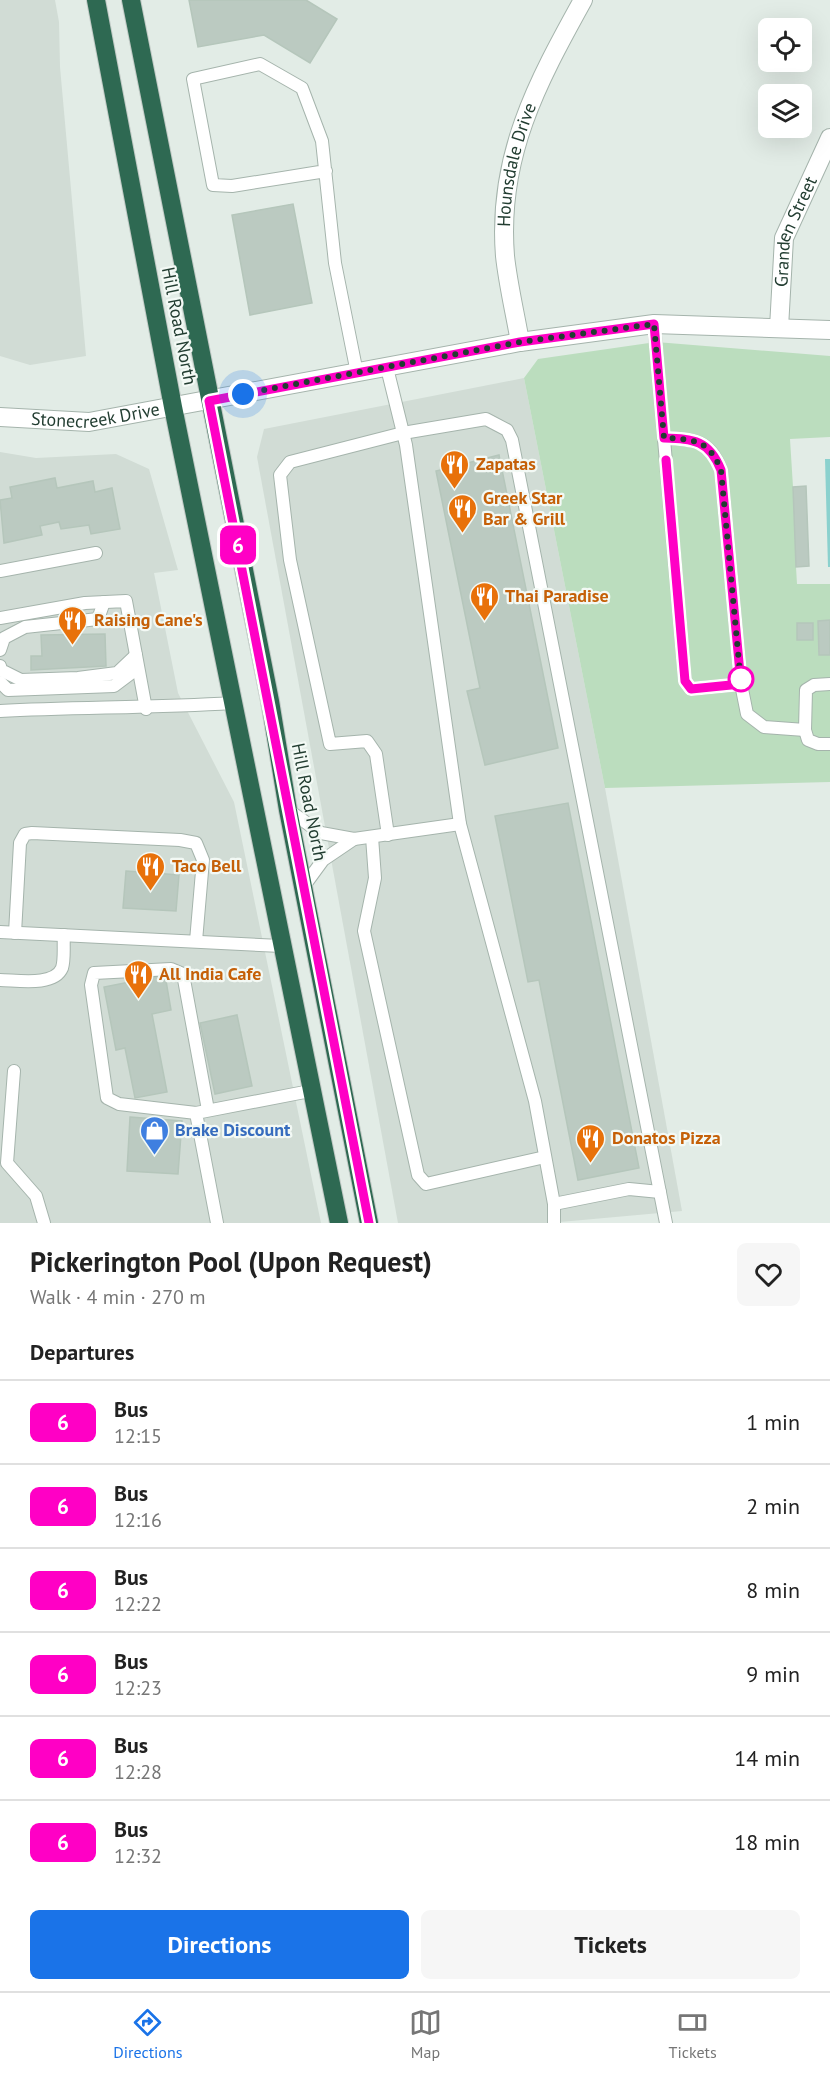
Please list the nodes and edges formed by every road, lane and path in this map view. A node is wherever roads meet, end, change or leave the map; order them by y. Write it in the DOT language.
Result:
graph roads {
  1 [pos="96,0"];
  2 [pos="131,0"];
  3 [pos="583,0"];
  4 [pos="830,138"];
  5 [pos="326,171"];
  6 [pos="654,324"];
  7 [pos="779,328"];
  8 [pos="830,330"];
  9 [pos="520,342"];
  10 [pos="387,368"];
  11 [pos="357,373"];
  12 [pos="209,401"];
  13 [pos="173,407"];
  14 [pos="0,417"];
  15 [pos="403,433"];
  16 [pos="664,438"];
  17 [pos="96,552"];
  18 [pos="0,571"];
  19 [pos="104,602"];
  20 [pos="0,618"];
  21 [pos="0,650"];
  22 [pos="136,655"];
  23 [pos="0,666"];
  24 [pos="138,668"];
  25 [pos="0,682"];
  26 [pos="741,684"];
  27 [pos="830,684"];
  28 [pos="232,703"];
  29 [pos="146,709"];
  30 [pos="0,711"];
  31 [pos="805,730"];
  32 [pos="830,744"];
  33 [pos="288,810"];
  34 [pos="460,824"];
  35 [pos="387,835"];
  36 [pos="372,837"];
  37 [pos="354,839"];
  38 [pos="304,886"];
  39 [pos="0,932"];
  40 [pos="15,933"];
  41 [pos="64,935"];
  42 [pos="196,941"];
  43 [pos="281,945"];
  44 [pos="0,980"];
  45 [pos="14,1071"];
  46 [pos="310,1091"];
  47 [pos="202,1111"];
  48 [pos="545,1157"];
  49 [pos="4,1165"];
  50 [pos="660,1192"];
  51 [pos="554,1204"];
  52 [pos="44,1223"];
  53 [pos="217,1223"];
  54 [pos="339,1223"];
  55 [pos="369,1223"];
  56 [pos="554,1223"];
  57 [pos="666,1223"];
  1 -- 13 [label="highway, Hill Road North"];
  2 -- 12 [label="highway, Hill Road North"];
  3 -- 9 [label="street, Hounsdale Drive"];
  4 -- 7 [label="street, Granden Street"];
  5 -- 5 [label="lane"];
  5 -- 11 [label="lane"];
  6 -- 7 [label="street, Stonecreek Drive"];
  6 -- 9 [label="street, Stonecreek Drive"];
  6 -- 16 [label="lane"];
  7 -- 8 [label="street, Stonecreek Drive"];
  9 -- 10 [label="street, Stonecreek Drive"];
  10 -- 11 [label="street, Stonecreek Drive"];
  10 -- 15 [label="lane"];
  11 -- 12 [label="street, Stonecreek Drive"];
  12 -- 13 [label="street, Stonecreek Drive"];
  12 -- 33 [label="highway, Hill Road North"];
  13 -- 14 [label="street, Stonecreek Drive"];
  13 -- 28 [label="highway, Hill Road North"];
  15 -- 34 [label="lane"];
  15 -- 35 [label="lane"];
  15 -- 50 [label="lane"];
  16 -- 26 [label="lane"];
  16 -- 26 [label="lane"];
  17 -- 18 [label="lane"];
  19 -- 20 [label="lane"];
  19 -- 21 [label="lane"];
  19 -- 22 [label="lane"];
  22 -- 23 [label="lane"];
  22 -- 24 [label="lane"];
  24 -- 25 [label="lane"];
  24 -- 29 [label="lane"];
  26 -- 31 [label="lane"];
  27 -- 31 [label="lane"];
  28 -- 29 [label="lane"];
  28 -- 43 [label="highway, Hill Road North"];
  29 -- 30 [label="lane"];
  31 -- 32 [label="lane"];
  33 -- 37 [label="lane"];
  33 -- 38 [label="highway, Hill Road North"];
  34 -- 35 [label="lane"];
  34 -- 48 [label="lane"];
  35 -- 36 [label="lane"];
  36 -- 37 [label="lane"];
  36 -- 48 [label="lane"];
  37 -- 38 [label="lane"];
  38 -- 55 [label="highway, Hill Road North"];
  39 -- 40 [label="lane"];
  40 -- 41 [label="lane"];
  40 -- 42 [label="lane"];
  41 -- 42 [label="lane"];
  41 -- 44 [label="lane"];
  42 -- 43 [label="lane"];
  43 -- 46 [label="highway, Hill Road North"];
  45 -- 49 [label="lane"];
  46 -- 47 [label="lane"];
  46 -- 54 [label="highway, Hill Road North"];
  47 -- 47 [label="lane"];
  47 -- 53 [label="lane"];
  48 -- 51 [label="lane"];
  49 -- 52 [label="lane"];
  50 -- 51 [label="lane"];
  50 -- 57 [label="lane"];
  51 -- 56 [label="lane"];
}
